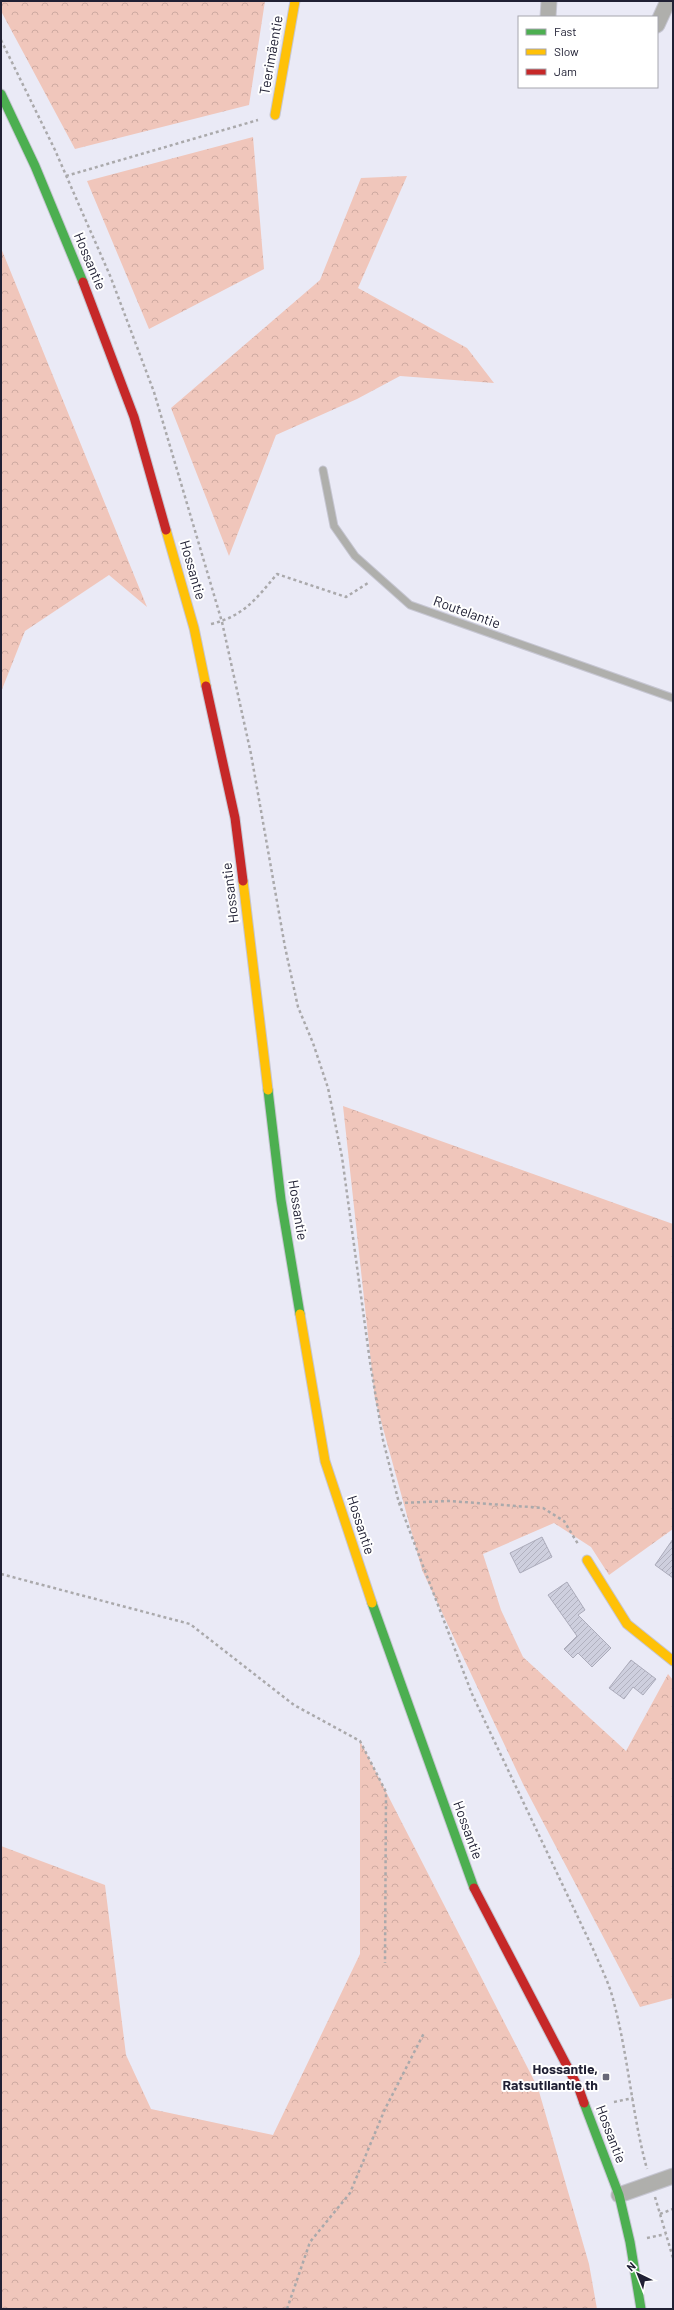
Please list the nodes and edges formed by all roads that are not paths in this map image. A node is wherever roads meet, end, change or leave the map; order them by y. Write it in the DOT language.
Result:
graph roads {
  1 [pos="295,1"];
  2 [pos="548,1"];
  3 [pos="668,1"];
  4 [pos="548,16"];
  5 [pos="658,23"];
  6 [pos="1,94"];
  7 [pos="275,115"];
  8 [pos="322,470"];
  9 [pos="673,698"];
  10 [pos="588,1560"];
  11 [pos="673,1661"];
  12 [pos="673,2176"];
  13 [pos="620,2195"];
  14 [pos="642,2309"];
  1 -- 7 [label="main road, Teerimäentie"];
  2 -- 4 [label="street"];
  3 -- 5 [label="street"];
  6 -- 13 [label="main road, Hossantie"];
  8 -- 9 [label="lane, Routelantie"];
  10 -- 11 [label="main road"];
  12 -- 13 [label="street"];
  13 -- 14 [label="main road, Hossantie"];
}
